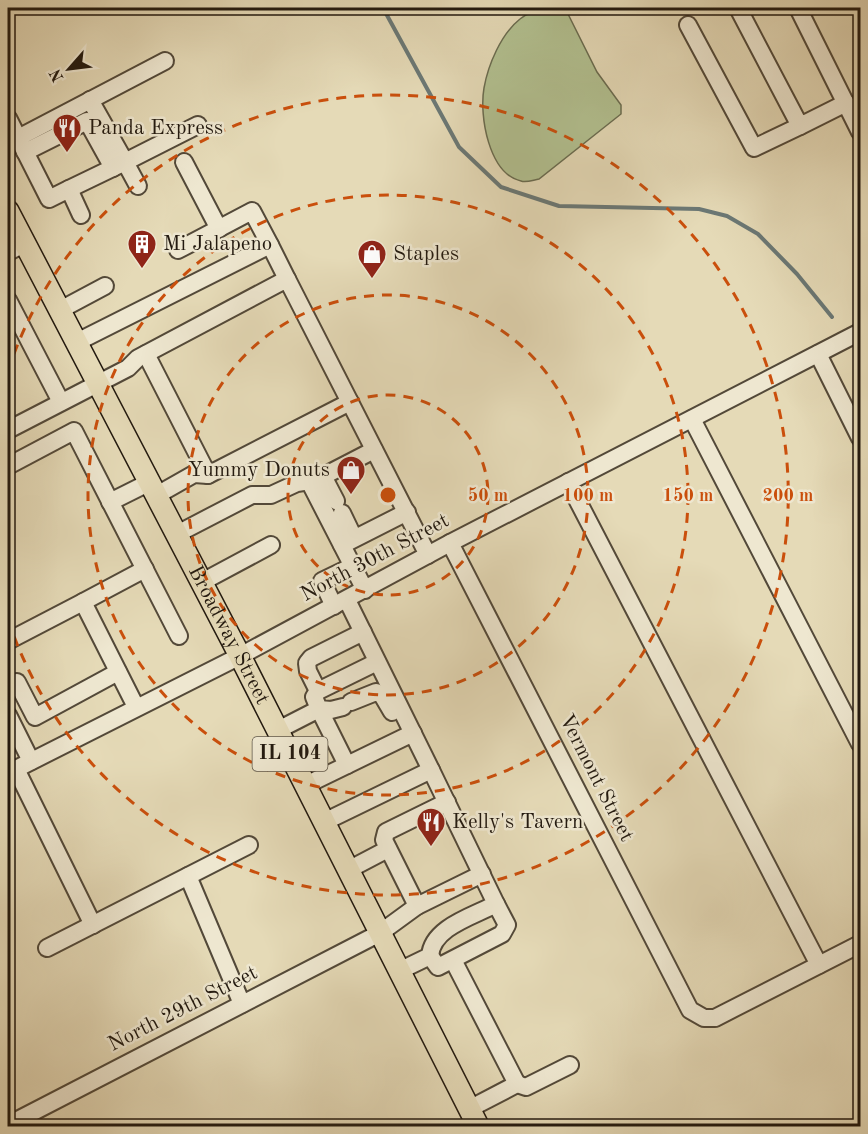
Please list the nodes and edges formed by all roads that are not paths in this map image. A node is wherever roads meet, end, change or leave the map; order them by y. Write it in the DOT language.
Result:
graph roads {
  1 [pos="738,8"];
  2 [pos="798,8"];
  3 [pos="688,25"];
  4 [pos="165,61"];
  5 [pos="90,100"];
  6 [pos="846,103"];
  7 [pos="8,118"];
  8 [pos="198,126"];
  9 [pos="800,126"];
  10 [pos="861,132"];
  11 [pos="21,145"];
  12 [pos="184,162"];
  13 [pos="119,165"];
  14 [pos="138,186"];
  15 [pos="69,189"];
  16 [pos="8,211"];
  17 [pos="81,215"];
  18 [pos="219,229"];
  19 [pos="270,245"];
  20 [pos="16,248"];
  21 [pos="178,250"];
  22 [pos="287,279"];
  23 [pos="105,286"];
  24 [pos="8,300"];
  25 [pos="60,310"];
  26 [pos="861,332"];
  27 [pos="77,342"];
  28 [pos="146,354"];
  29 [pos="818,354"];
  30 [pos="99,383"];
  31 [pos="62,402"];
  32 [pos="350,402"];
  33 [pos="692,419"];
  34 [pos="8,430"];
  35 [pos="861,438"];
  36 [pos="374,450"];
  37 [pos="8,466"];
  38 [pos="208,475"];
  39 [pos="316,479"];
  40 [pos="568,482"];
  41 [pos="153,489"];
  42 [pos="110,502"];
  43 [pos="406,512"];
  44 [pos="177,534"];
  45 [pos="348,542"];
  46 [pos="450,543"];
  47 [pos="271,545"];
  48 [pos="428,555"];
  49 [pos="353,566"];
  50 [pos="145,569"];
  51 [pos="202,582"];
  52 [pos="364,590"];
  53 [pos="82,602"];
  54 [pos="341,603"];
  55 [pos="363,632"];
  56 [pos="179,636"];
  57 [pos="8,641"];
  58 [pos="240,656"];
  59 [pos="377,662"];
  60 [pos="118,672"];
  61 [pos="16,682"];
  62 [pos="318,691"];
  63 [pos="136,707"];
  64 [pos="319,709"];
  65 [pos="8,715"];
  66 [pos="409,726"];
  67 [pos="278,730"];
  68 [pos="861,744"];
  69 [pos="347,765"];
  70 [pos="18,768"];
  71 [pos="431,770"];
  72 [pos="306,786"];
  73 [pos="447,802"];
  74 [pos="324,822"];
  75 [pos="249,846"];
  76 [pos="388,849"];
  77 [pos="348,870"];
  78 [pos="482,874"];
  79 [pos="188,876"];
  80 [pos="496,904"];
  81 [pos="417,906"];
  82 [pos="93,925"];
  83 [pos="380,933"];
  84 [pos="861,944"];
  85 [pos="47,948"];
  86 [pos="430,956"];
  87 [pos="453,960"];
  88 [pos="819,965"];
  89 [pos="399,971"];
  90 [pos="242,1004"];
  91 [pos="570,1065"];
  92 [pos="517,1084"];
  93 [pos="474,1118"];
  94 [pos="8,1125"];
  1 -- 9 [label="street"];
  2 -- 6 [label="street"];
  3 -- 9 [label="street"];
  4 -- 5 [label="street"];
  5 -- 11 [label="street"];
  5 -- 13 [label="street"];
  6 -- 9 [label="street"];
  6 -- 10 [label="street"];
  7 -- 11 [label="street"];
  8 -- 13 [label="street"];
  11 -- 13 [label="street"];
  11 -- 15 [label="street"];
  12 -- 18 [label="street"];
  13 -- 14 [label="street"];
  13 -- 15 [label="street"];
  15 -- 17 [label="street"];
  16 -- 20 [label="main road, Broadway Street / IL 104"];
  18 -- 19 [label="street"];
  18 -- 21 [label="street"];
  19 -- 22 [label="street"];
  19 -- 27 [label="street"];
  20 -- 25 [label="main road, Broadway Street / IL 104"];
  22 -- 28 [label="street"];
  22 -- 32 [label="street"];
  23 -- 25 [label="street"];
  24 -- 31 [label="street"];
  25 -- 27 [label="main road, Broadway Street / IL 104"];
  26 -- 29 [label="street, North 30th Street"];
  27 -- 30 [label="main road, Broadway Street / IL 104"];
  28 -- 30 [label="street"];
  28 -- 38 [label="street"];
  29 -- 33 [label="street, North 30th Street"];
  29 -- 35 [label="street"];
  30 -- 31 [label="street"];
  30 -- 41 [label="main road, Broadway Street / IL 104"];
  31 -- 34 [label="street"];
  32 -- 36 [label="street"];
  32 -- 38 [label="street"];
  33 -- 40 [label="street, North 30th Street"];
  33 -- 68 [label="street"];
  36 -- 39 [label="street"];
  36 -- 43 [label="street"];
  37 -- 42 [label="street"];
  38 -- 41 [label="street"];
  39 -- 44 [label="street"];
  39 -- 45 [label="street"];
  39 -- 45 [label="street"];
  40 -- 46 [label="street, North 30th Street"];
  40 -- 88 [label="street"];
  41 -- 42 [label="street"];
  41 -- 44 [label="main road, Broadway Street / IL 104"];
  42 -- 50 [label="street"];
  43 -- 45 [label="street"];
  43 -- 48 [label="street"];
  44 -- 51 [label="main road, Broadway Street / IL 104"];
  45 -- 49 [label="street"];
  46 -- 48 [label="street, North 30th Street"];
  46 -- 88 [label="street, Vermont Street"];
  47 -- 51 [label="street"];
  48 -- 52 [label="street, North 30th Street"];
  49 -- 52 [label="street"];
  49 -- 54 [label="street"];
  50 -- 53 [label="street"];
  50 -- 56 [label="street"];
  51 -- 58 [label="main road, Broadway Street / IL 104"];
  52 -- 54 [label="street, North 30th Street"];
  53 -- 57 [label="street"];
  53 -- 60 [label="street"];
  54 -- 55 [label="street"];
  54 -- 58 [label="street, North 30th Street"];
  55 -- 59 [label="street"];
  55 -- 62 [label="street"];
  58 -- 63 [label="street, North 30th Street"];
  58 -- 67 [label="main road, Broadway Street / IL 104"];
  59 -- 62 [label="street"];
  59 -- 66 [label="street"];
  60 -- 61 [label="street"];
  60 -- 63 [label="street"];
  62 -- 64 [label="street"];
  63 -- 70 [label="street, North 30th Street"];
  64 -- 66 [label="street"];
  64 -- 67 [label="street"];
  64 -- 69 [label="street"];
  65 -- 70 [label="street"];
  66 -- 69 [label="street"];
  66 -- 71 [label="street"];
  67 -- 72 [label="main road, Broadway Street / IL 104"];
  69 -- 72 [label="street"];
  70 -- 82 [label="street"];
  71 -- 73 [label="street"];
  71 -- 74 [label="street"];
  72 -- 74 [label="main road, Broadway Street / IL 104"];
  73 -- 76 [label="street"];
  73 -- 78 [label="street"];
  74 -- 77 [label="main road, Broadway Street / IL 104"];
  75 -- 79 [label="street"];
  76 -- 77 [label="street"];
  76 -- 81 [label="street"];
  77 -- 83 [label="main road, Broadway Street / IL 104"];
  78 -- 80 [label="street"];
  78 -- 81 [label="street, North 29th Street"];
  79 -- 82 [label="street"];
  79 -- 90 [label="street"];
  80 -- 86 [label="street"];
  80 -- 87 [label="street"];
  81 -- 83 [label="street, North 29th Street"];
  82 -- 85 [label="street"];
  83 -- 89 [label="main road, Broadway Street / IL 104"];
  83 -- 90 [label="street, North 29th Street"];
  84 -- 88 [label="street"];
  86 -- 87 [label="street"];
  86 -- 89 [label="street"];
  87 -- 92 [label="street"];
  89 -- 93 [label="main road, Broadway Street / IL 104"];
  90 -- 94 [label="street, North 29th Street"];
  91 -- 92 [label="street"];
  92 -- 93 [label="street"];
}
